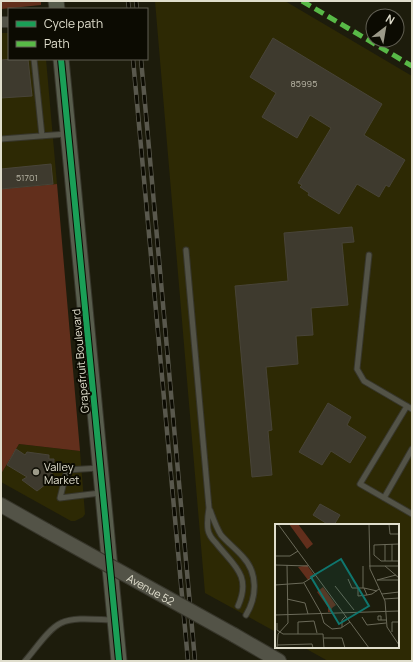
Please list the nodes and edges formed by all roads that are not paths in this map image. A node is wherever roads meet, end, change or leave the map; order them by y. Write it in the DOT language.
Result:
graph roads {
  1 [pos="34,60"];
  2 [pos="61,60"];
  3 [pos="68,134"];
  4 [pos="42,136"];
  5 [pos="1,139"];
  6 [pos="186,250"];
  7 [pos="368,255"];
  8 [pos="409,407"];
  9 [pos="412,449"];
  10 [pos="100,468"];
  11 [pos="103,492"];
  12 [pos="384,498"];
  13 [pos="1,505"];
  14 [pos="209,508"];
  15 [pos="412,514"];
  16 [pos="244,558"];
  17 [pos="235,565"];
  18 [pos="238,606"];
  19 [pos="246,615"];
  20 [pos="115,620"];
  21 [pos="25,661"];
  22 [pos="119,661"];
  23 [pos="279,661"];
  1 -- 4 [label="lane"];
  2 -- 3 [label="main road, Grapefruit Boulevard"];
  3 -- 4 [label="lane"];
  3 -- 10 [label="main road, Grapefruit Boulevard"];
  4 -- 5 [label="lane"];
  6 -- 14 [label="lane"];
  7 -- 8 [label="lane"];
  8 -- 12 [label="lane"];
  9 -- 12 [label="lane"];
  10 -- 11 [label="main road, Grapefruit Boulevard"];
  10 -- 11 [label="lane"];
  11 -- 20 [label="main road, Grapefruit Boulevard"];
  12 -- 15 [label="lane"];
  13 -- 23 [label="main road, Avenue 52, bridge"];
  14 -- 16 [label="lane"];
  14 -- 17 [label="lane"];
  16 -- 17 [label="lane"];
  16 -- 19 [label="lane"];
  17 -- 18 [label="lane"];
  20 -- 21 [label="lane"];
  20 -- 22 [label="main road, Grapefruit Boulevard"];
}
